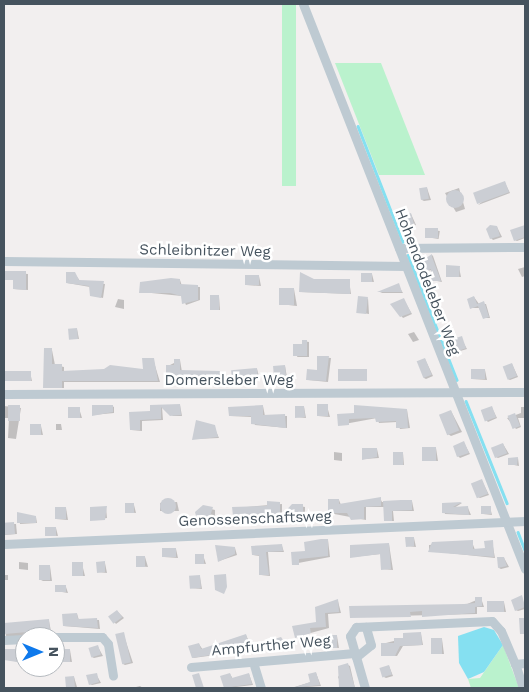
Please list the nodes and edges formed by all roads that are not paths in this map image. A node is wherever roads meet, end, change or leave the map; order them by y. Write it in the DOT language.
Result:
graph roads {
  1 [pos="303,4"];
  2 [pos="525,247"];
  3 [pos="399,248"];
  4 [pos="4,261"];
  5 [pos="406,266"];
  6 [pos="455,392"];
  7 [pos="525,392"];
  8 [pos="4,394"];
  9 [pos="525,521"];
  10 [pos="506,522"];
  11 [pos="4,544"];
  12 [pos="525,569"];
  13 [pos="366,627"];
  14 [pos="65,637"];
  15 [pos="355,655"];
  16 [pos="253,662"];
  17 [pos="525,663"];
  18 [pos="515,664"];
  19 [pos="191,667"];
  20 [pos="112,676"];
  21 [pos="261,688"];
  22 [pos="365,688"];
  23 [pos="523,688"];
  1 -- 3 [label="street, Hohendodeleber Weg"];
  2 -- 3 [label="street"];
  3 -- 5 [label="street, Hohendodeleber Weg"];
  4 -- 5 [label="street, Schleibnitzer Weg"];
  5 -- 6 [label="street, Hohendodeleber Weg"];
  6 -- 7 [label="street, Domersleber Weg"];
  6 -- 8 [label="street, Domersleber Weg"];
  6 -- 10 [label="street, Hohendodeleber Weg"];
  9 -- 10 [label="street, Genossenschaftsweg"];
  10 -- 11 [label="street, Genossenschaftsweg"];
  10 -- 12 [label="street, Hohendodeleber Weg"];
  13 -- 15 [label="street"];
  13 -- 15 [label="street"];
  13 -- 18 [label="street"];
  14 -- 20 [label="street"];
  15 -- 16 [label="street, Ampfurther Weg"];
  15 -- 22 [label="street"];
  16 -- 19 [label="street, Ampfurther Weg"];
  16 -- 21 [label="street"];
  17 -- 18 [label="street"];
  18 -- 23 [label="street"];
}
